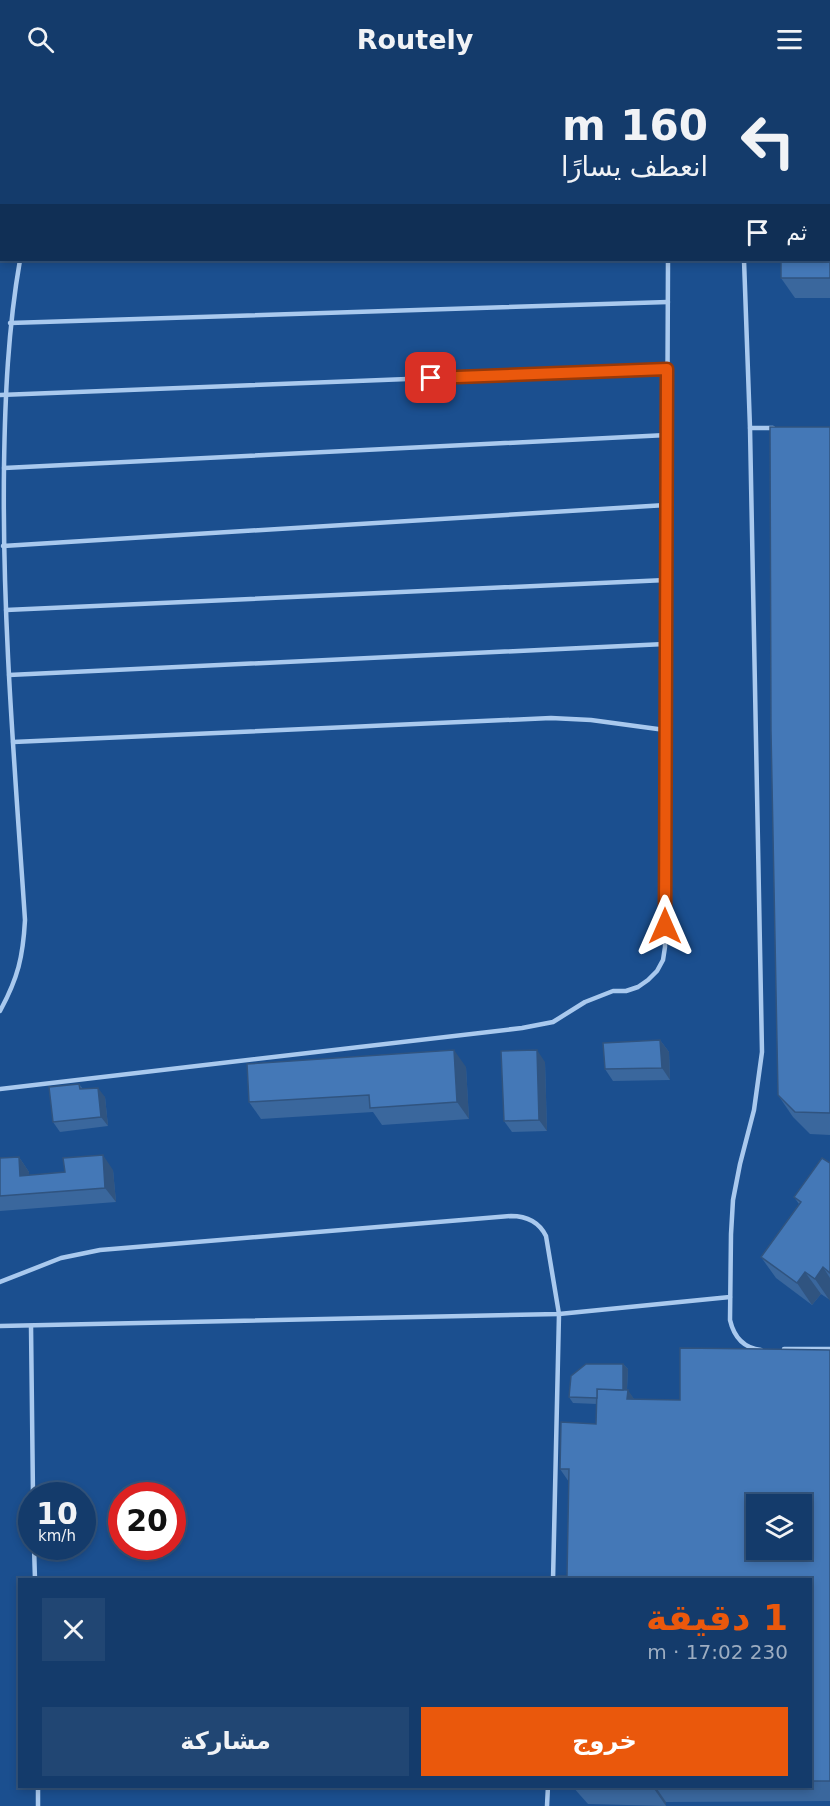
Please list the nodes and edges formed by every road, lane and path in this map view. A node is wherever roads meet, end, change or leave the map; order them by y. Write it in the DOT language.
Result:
graph roads {
  1 [pos="20,261"];
  2 [pos="668,261"];
  3 [pos="744,261"];
  4 [pos="668,302"];
  5 [pos="10,323"];
  6 [pos="667,369"];
  7 [pos="2,394"];
  8 [pos="750,428"];
  9 [pos="784,428"];
  10 [pos="667,435"];
  11 [pos="4,468"];
  12 [pos="666,505"];
  13 [pos="3,546"];
  14 [pos="666,580"];
  15 [pos="6,610"];
  16 [pos="666,644"];
  17 [pos="9,675"];
  18 [pos="665,730"];
  19 [pos="13,742"];
  20 [pos="0,1011"];
  21 [pos="0,1089"];
  22 [pos="0,1282"];
  23 [pos="730,1297"];
  24 [pos="559,1314"];
  25 [pos="0,1326"];
  26 [pos="31,1326"];
  27 [pos="830,1349"];
  28 [pos="768,1350"];
  29 [pos="778,1350"];
  30 [pos="33,1482"];
  31 [pos="34,1560"];
  32 [pos="35,1578"];
  33 [pos="553,1578"];
  34 [pos="38,1788"];
  35 [pos="548,1788"];
  36 [pos="38,1806"];
  37 [pos="547,1806"];
  1 -- 5 [label="lane"];
  2 -- 4 [label="lane"];
  3 -- 8 [label="lane"];
  4 -- 5 [label="lane"];
  4 -- 6 [label="lane"];
  5 -- 7 [label="lane"];
  6 -- 7 [label="lane"];
  6 -- 10 [label="lane"];
  7 -- 11 [label="lane"];
  8 -- 9 [label="lane"];
  8 -- 23 [label="lane"];
  10 -- 11 [label="lane"];
  10 -- 12 [label="lane"];
  11 -- 13 [label="lane"];
  12 -- 13 [label="lane"];
  12 -- 14 [label="lane"];
  13 -- 15 [label="lane"];
  14 -- 15 [label="lane"];
  14 -- 16 [label="lane"];
  15 -- 17 [label="lane"];
  16 -- 17 [label="lane"];
  16 -- 18 [label="lane"];
  17 -- 19 [label="lane"];
  18 -- 19 [label="lane"];
  18 -- 21 [label="lane"];
  19 -- 20 [label="lane"];
  22 -- 24 [label="lane"];
  23 -- 24 [label="lane"];
  23 -- 28 [label="lane"];
  24 -- 26 [label="lane"];
  24 -- 33 [label="lane"];
  25 -- 26 [label="lane"];
  26 -- 30 [label="lane"];
  27 -- 29 [label="lane"];
  31 -- 32 [label="lane"];
  34 -- 36 [label="lane"];
  35 -- 37 [label="lane"];
}
